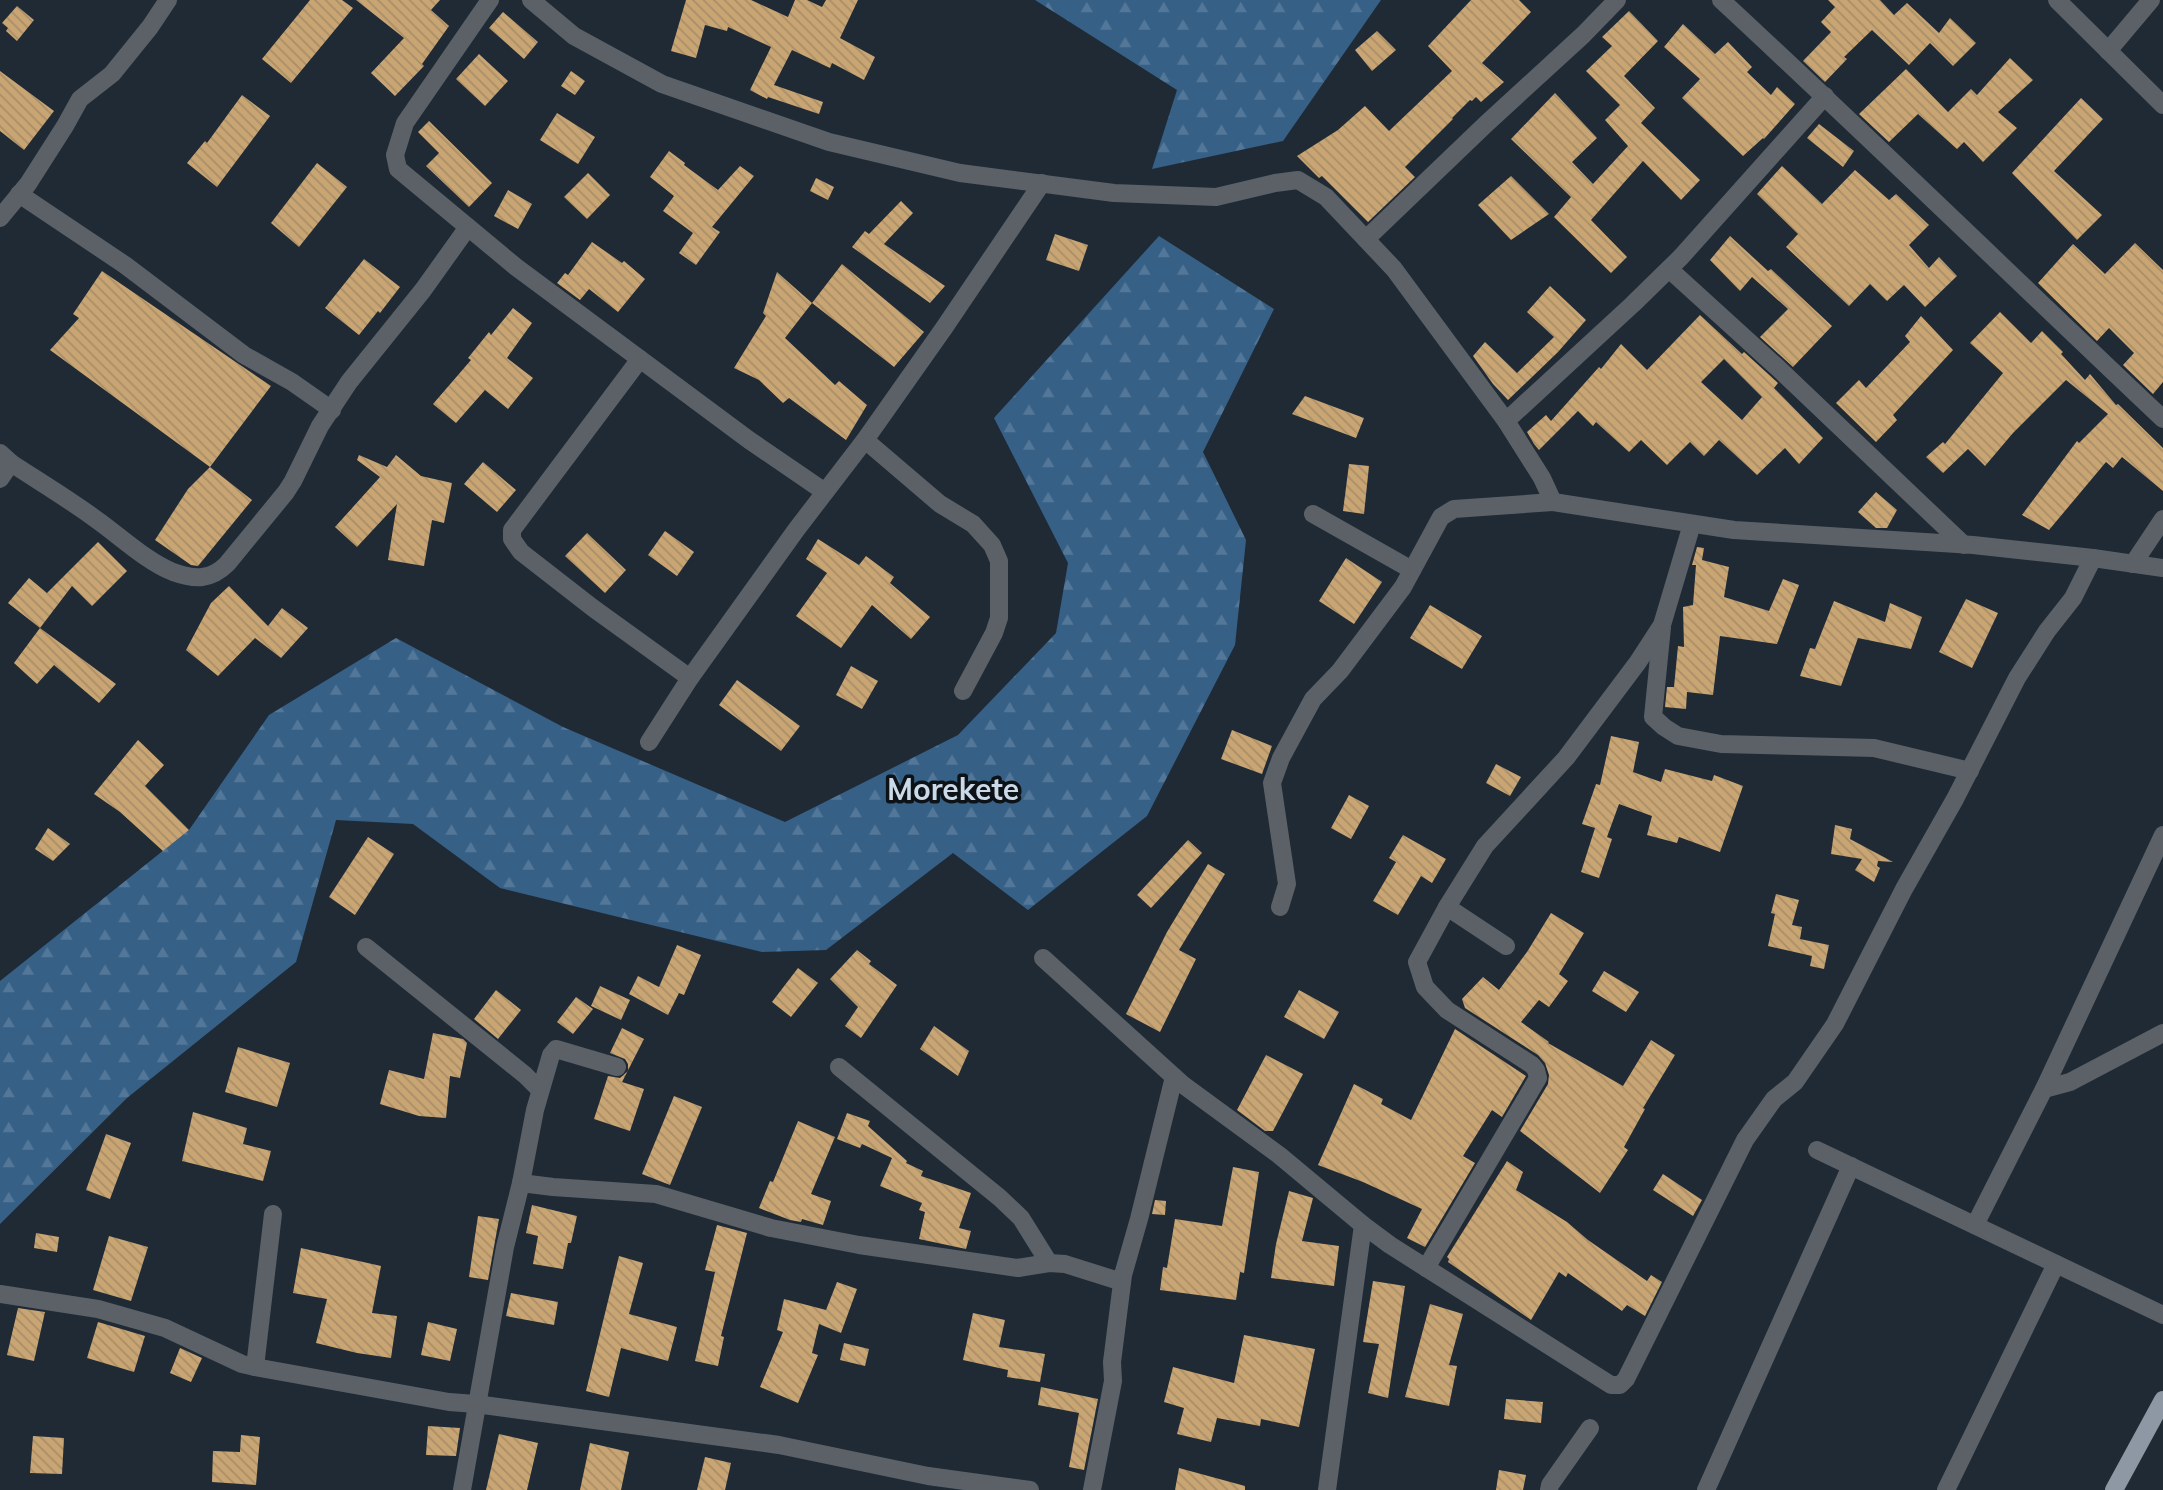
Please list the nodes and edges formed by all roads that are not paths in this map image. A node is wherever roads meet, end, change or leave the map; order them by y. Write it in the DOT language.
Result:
graph roads {
  1 [pos="167,0"];
  2 [pos="490,0"];
  3 [pos="531,0"];
  4 [pos="1617,0"];
  5 [pos="1721,0"];
  6 [pos="2057,0"];
  7 [pos="2151,0"];
  8 [pos="2108,51"];
  9 [pos="1825,96"];
  10 [pos="2163,105"];
  11 [pos="1042,183"];
  12 [pos="19,194"];
  13 [pos="0,218"];
  14 [pos="468,227"];
  15 [pos="1366,239"];
  16 [pos="1669,269"];
  17 [pos="640,359"];
  18 [pos="332,410"];
  19 [pos="2163,419"];
  20 [pos="1506,421"];
  21 [pos="865,440"];
  22 [pos="6,458"];
  23 [pos="0,479"];
  24 [pos="825,492"];
  25 [pos="1553,502"];
  26 [pos="1313,514"];
  27 [pos="2163,519"];
  28 [pos="1692,524"];
  29 [pos="1964,545"];
  30 [pos="2093,558"];
  31 [pos="2133,564"];
  32 [pos="2163,568"];
  33 [pos="1412,570"];
  34 [pos="1662,625"];
  35 [pos="690,678"];
  36 [pos="962,691"];
  37 [pos="649,742"];
  38 [pos="1970,771"];
  39 [pos="2163,835"];
  40 [pos="1280,907"];
  41 [pos="1447,907"];
  42 [pos="1506,946"];
  43 [pos="366,947"];
  44 [pos="1043,958"];
  45 [pos="2163,1033"];
  46 [pos="617,1067"];
  47 [pos="839,1067"];
  48 [pos="1174,1077"];
  49 [pos="2044,1089"];
  50 [pos="540,1090"];
  51 [pos="1817,1150"];
  52 [pos="1851,1166"];
  53 [pos="521,1182"];
  54 [pos="273,1214"];
  55 [pos="1363,1225"];
  56 [pos="1975,1225"];
  57 [pos="1049,1263"];
  58 [pos="2056,1264"];
  59 [pos="1426,1268"];
  60 [pos="1122,1282"];
  61 [pos="0,1294"];
  62 [pos="2163,1315"];
  63 [pos="255,1367"];
  64 [pos="2163,1401"];
  65 [pos="476,1404"];
  66 [pos="1590,1428"];
  67 [pos="462,1490"];
  68 [pos="1030,1490"];
  69 [pos="1092,1490"];
  70 [pos="1327,1490"];
  71 [pos="1549,1490"];
  72 [pos="1706,1490"];
  73 [pos="1946,1490"];
  74 [pos="2114,1490"];
  1 -- 12 [label="street"];
  2 -- 14 [label="street"];
  3 -- 11 [label="street"];
  4 -- 15 [label="street"];
  5 -- 9 [label="street"];
  6 -- 8 [label="street"];
  7 -- 8 [label="street"];
  8 -- 10 [label="street"];
  9 -- 16 [label="street"];
  9 -- 19 [label="street"];
  11 -- 15 [label="street"];
  11 -- 21 [label="street"];
  12 -- 13 [label="street"];
  12 -- 18 [label="street"];
  14 -- 17 [label="street"];
  14 -- 18 [label="street"];
  15 -- 20 [label="street"];
  16 -- 20 [label="street"];
  16 -- 29 [label="street"];
  17 -- 24 [label="street"];
  17 -- 35 [label="street"];
  18 -- 22 [label="street"];
  20 -- 25 [label="street"];
  21 -- 24 [label="street"];
  21 -- 36 [label="street"];
  22 -- 23 [label="street"];
  24 -- 35 [label="street"];
  25 -- 28 [label="street"];
  25 -- 33 [label="street"];
  26 -- 33 [label="street"];
  27 -- 31 [label="street"];
  28 -- 29 [label="street"];
  28 -- 34 [label="street"];
  29 -- 30 [label="street"];
  30 -- 31 [label="street"];
  30 -- 38 [label="street"];
  31 -- 32 [label="street"];
  33 -- 40 [label="street"];
  34 -- 38 [label="street"];
  34 -- 41 [label="street"];
  35 -- 37 [label="street"];
  38 -- 59 [label="street"];
  39 -- 49 [label="street"];
  41 -- 42 [label="street"];
  41 -- 59 [label="street"];
  43 -- 50 [label="street"];
  44 -- 48 [label="street"];
  45 -- 49 [label="street"];
  46 -- 50 [label="street"];
  47 -- 57 [label="street"];
  48 -- 55 [label="street"];
  48 -- 60 [label="street"];
  49 -- 56 [label="street"];
  50 -- 53 [label="street"];
  51 -- 52 [label="street"];
  52 -- 56 [label="street"];
  52 -- 72 [label="street"];
  53 -- 57 [label="street"];
  53 -- 65 [label="street"];
  54 -- 63 [label="street"];
  55 -- 59 [label="street"];
  55 -- 70 [label="street"];
  56 -- 58 [label="street"];
  57 -- 60 [label="street"];
  58 -- 62 [label="street"];
  58 -- 73 [label="street"];
  60 -- 69 [label="street"];
  61 -- 63 [label="street"];
  63 -- 65 [label="street"];
  64 -- 74 [label="main road"];
  65 -- 67 [label="street"];
  65 -- 68 [label="street"];
  66 -- 71 [label="street"];
}
